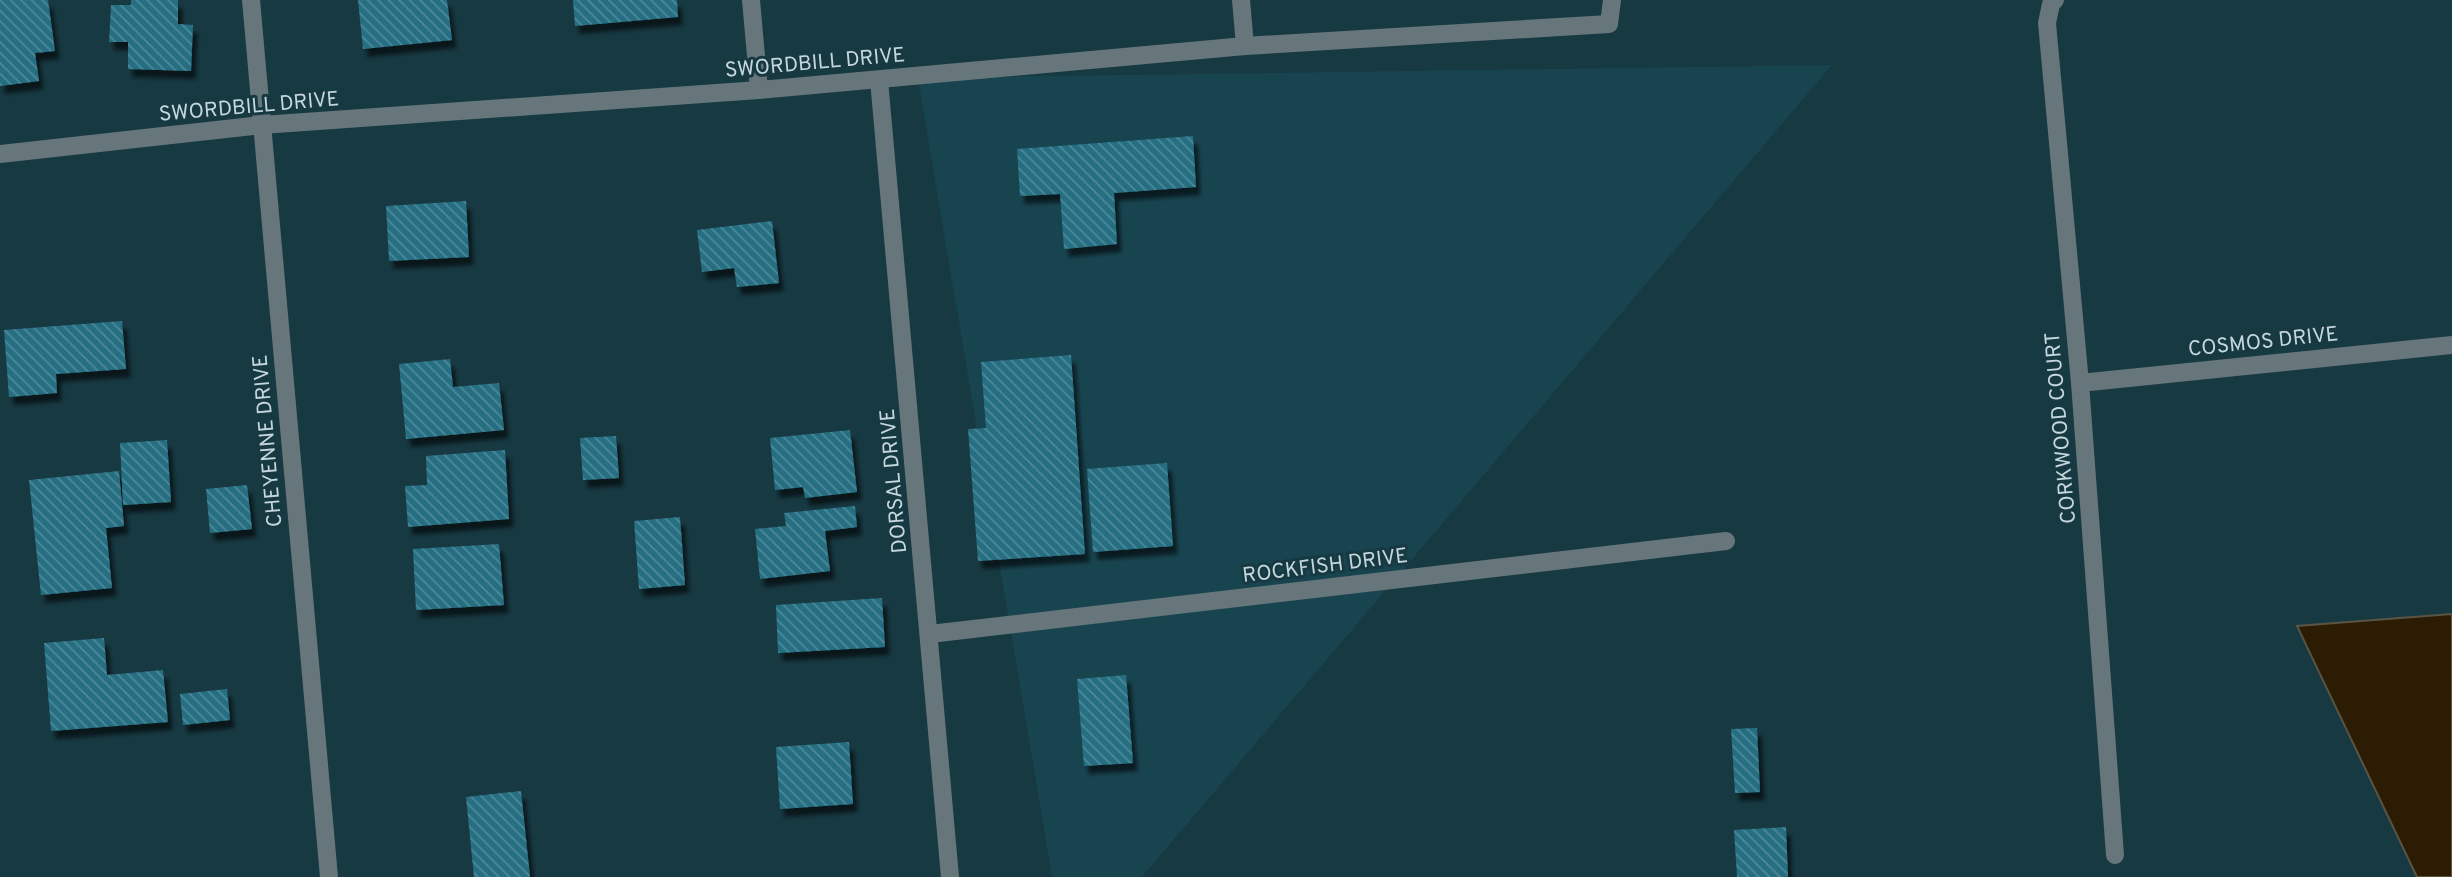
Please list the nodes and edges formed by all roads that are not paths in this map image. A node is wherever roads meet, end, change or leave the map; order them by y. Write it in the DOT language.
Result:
graph roads {
  1 [pos="251,0"];
  2 [pos="751,0"];
  3 [pos="1241,0"];
  4 [pos="1612,0"];
  5 [pos="2055,0"];
  6 [pos="1245,46"];
  7 [pos="879,80"];
  8 [pos="759,90"];
  9 [pos="262,125"];
  10 [pos="0,154"];
  11 [pos="2452,345"];
  12 [pos="2080,383"];
  13 [pos="1726,541"];
  14 [pos="930,634"];
  15 [pos="2115,855"];
  16 [pos="329,877"];
  17 [pos="950,877"];
  1 -- 9 [label="street, CHEYENNE DRIVE"];
  2 -- 8 [label="street"];
  3 -- 6 [label="street"];
  4 -- 6 [label="street, SWORDBILL DRIVE"];
  5 -- 12 [label="street, CORKWOOD COURT"];
  6 -- 7 [label="street, SWORDBILL DRIVE"];
  7 -- 8 [label="street, SWORDBILL DRIVE"];
  7 -- 14 [label="street, DORSAL DRIVE"];
  8 -- 9 [label="street, SWORDBILL DRIVE"];
  9 -- 10 [label="street, SWORDBILL DRIVE"];
  9 -- 16 [label="street, CHEYENNE DRIVE"];
  11 -- 12 [label="street, COSMOS DRIVE"];
  12 -- 15 [label="street, CORKWOOD COURT"];
  13 -- 14 [label="street, ROCKFISH DRIVE"];
  14 -- 17 [label="street, DORSAL DRIVE"];
}
